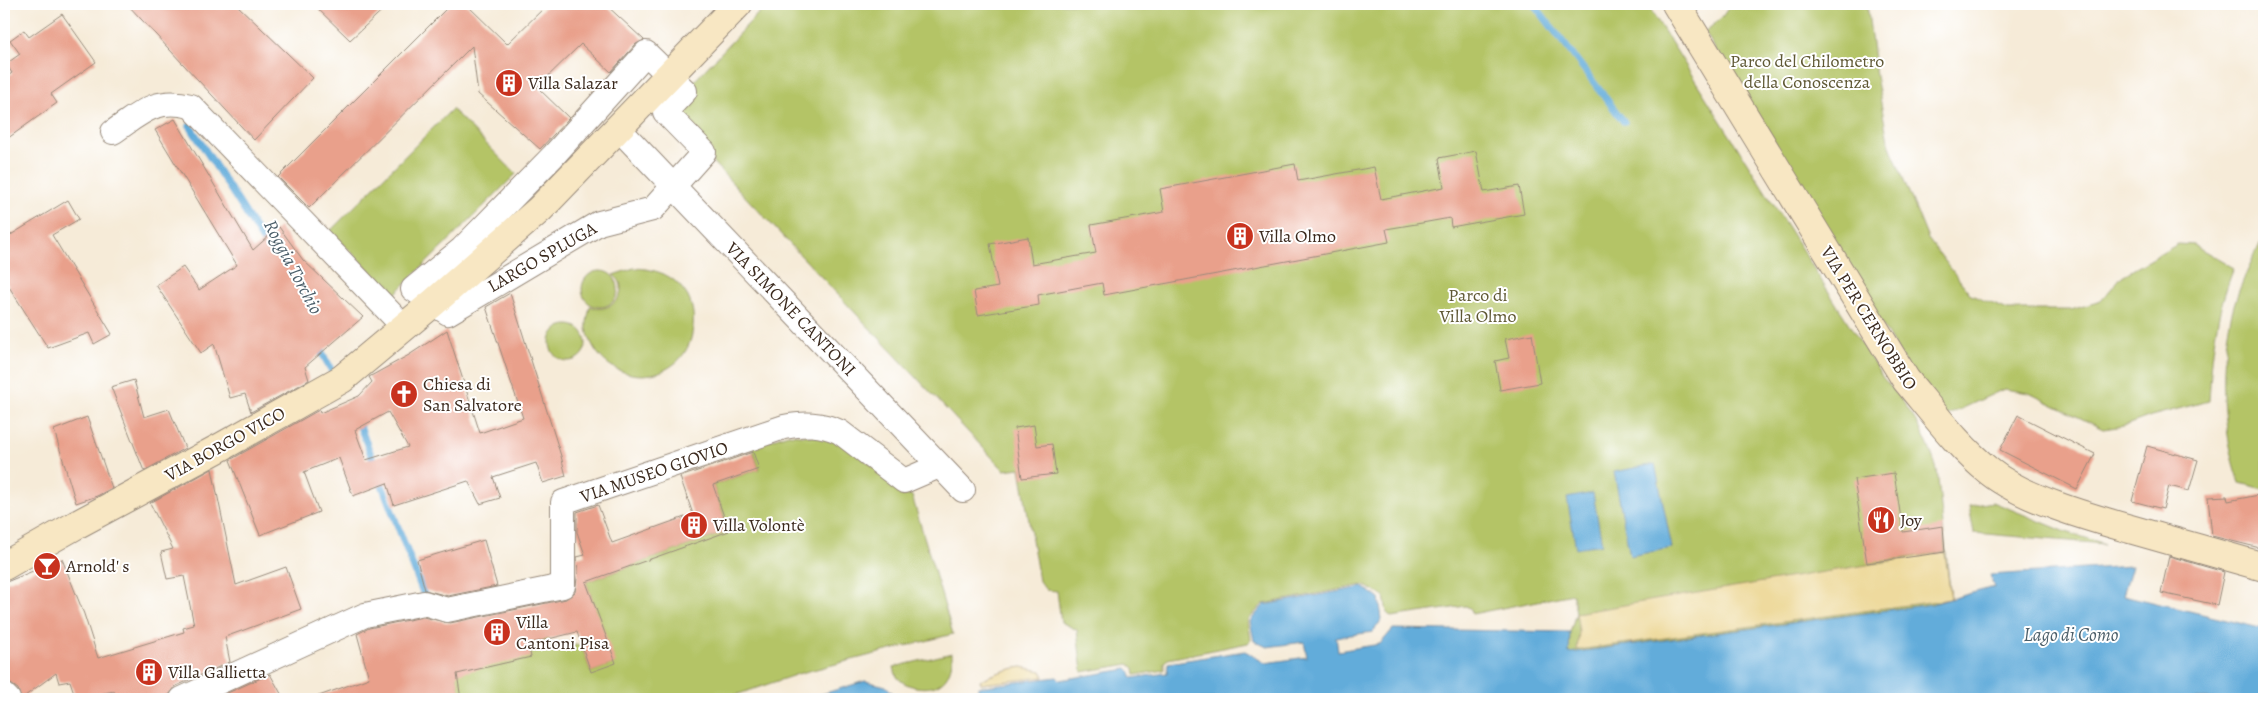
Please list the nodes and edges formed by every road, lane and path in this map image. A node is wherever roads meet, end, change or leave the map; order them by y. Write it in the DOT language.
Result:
graph roads {
  1 [pos="738,4"];
  2 [pos="1676,4"];
  3 [pos="669,75"];
  4 [pos="618,128"];
  5 [pos="113,132"];
  6 [pos="674,186"];
  7 [pos="433,303"];
  8 [pos="404,327"];
  9 [pos="939,466"];
  10 [pos="963,490"];
  11 [pos="4,566"];
  12 [pos="2264,567"];
  13 [pos="4,695"];
  14 [pos="8,699"];
  15 [pos="182,699"];
  1 -- 3 [label="main road"];
  2 -- 12 [label="main road, VIA PER CERNOBBIO"];
  3 -- 4 [label="main road, LARGO SPLUGA"];
  3 -- 6 [label="street, LARGO SPLUGA"];
  3 -- 7 [label="street, LARGO SPLUGA"];
  4 -- 6 [label="street, VIA SIMONE CANTONI"];
  4 -- 7 [label="main road, LARGO SPLUGA"];
  5 -- 8 [label="street"];
  6 -- 7 [label="street, LARGO SPLUGA"];
  6 -- 9 [label="street, VIA SIMONE CANTONI"];
  7 -- 8 [label="main road, VIA BORGO VICO"];
  8 -- 11 [label="main road, VIA BORGO VICO"];
  9 -- 10 [label="street, VIA SIMONE CANTONI"];
  9 -- 15 [label="street, VIA MUSEO GIOVIO"];
  13 -- 14 [label="street"];
}
